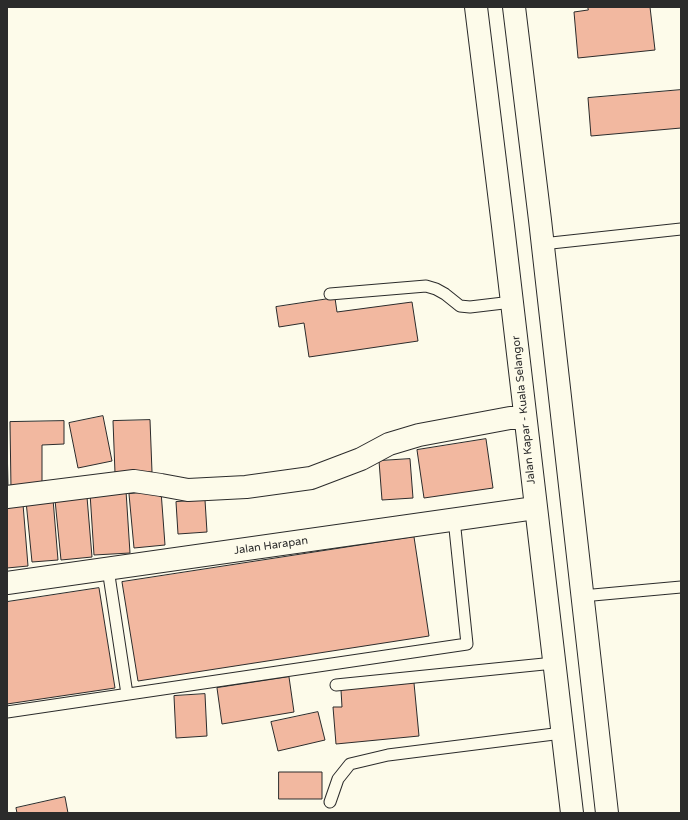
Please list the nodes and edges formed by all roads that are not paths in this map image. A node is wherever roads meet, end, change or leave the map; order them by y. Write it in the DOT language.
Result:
graph roads {
  1 [pos="476,7"];
  2 [pos="514,7"];
  3 [pos="681,229"];
  4 [pos="542,244"];
  5 [pos="330,294"];
  6 [pos="512,302"];
  7 [pos="525,418"];
  8 [pos="7,497"];
  9 [pos="536,508"];
  10 [pos="454,520"];
  11 [pos="108,569"];
  12 [pos="7,583"];
  13 [pos="681,587"];
  14 [pos="582,596"];
  15 [pos="554,663"];
  16 [pos="336,685"];
  17 [pos="127,694"];
  18 [pos="7,712"];
  19 [pos="562,733"];
  20 [pos="330,802"];
  21 [pos="572,813"];
  22 [pos="607,813"];
  1 -- 6 [label="main road, Jalan Kapar - Kuala Selangor"];
  2 -- 4 [label="main road"];
  3 -- 4 [label="lane"];
  4 -- 14 [label="main road"];
  5 -- 6 [label="lane"];
  6 -- 7 [label="main road, Jalan Kapar - Kuala Selangor"];
  7 -- 8 [label="main road"];
  7 -- 9 [label="main road, Jalan Kapar - Kuala Selangor"];
  9 -- 10 [label="main road, Jalan Harapan"];
  9 -- 15 [label="main road, Jalan Kapar - Kuala Selangor"];
  10 -- 11 [label="main road, Jalan Harapan"];
  10 -- 17 [label="lane"];
  11 -- 12 [label="main road, Jalan Harapan"];
  11 -- 17 [label="lane"];
  13 -- 14 [label="lane"];
  14 -- 22 [label="main road"];
  15 -- 16 [label="lane"];
  15 -- 19 [label="main road, Jalan Kapar - Kuala Selangor"];
  17 -- 18 [label="lane"];
  19 -- 20 [label="lane"];
  19 -- 21 [label="main road, Jalan Kapar - Kuala Selangor"];
}
